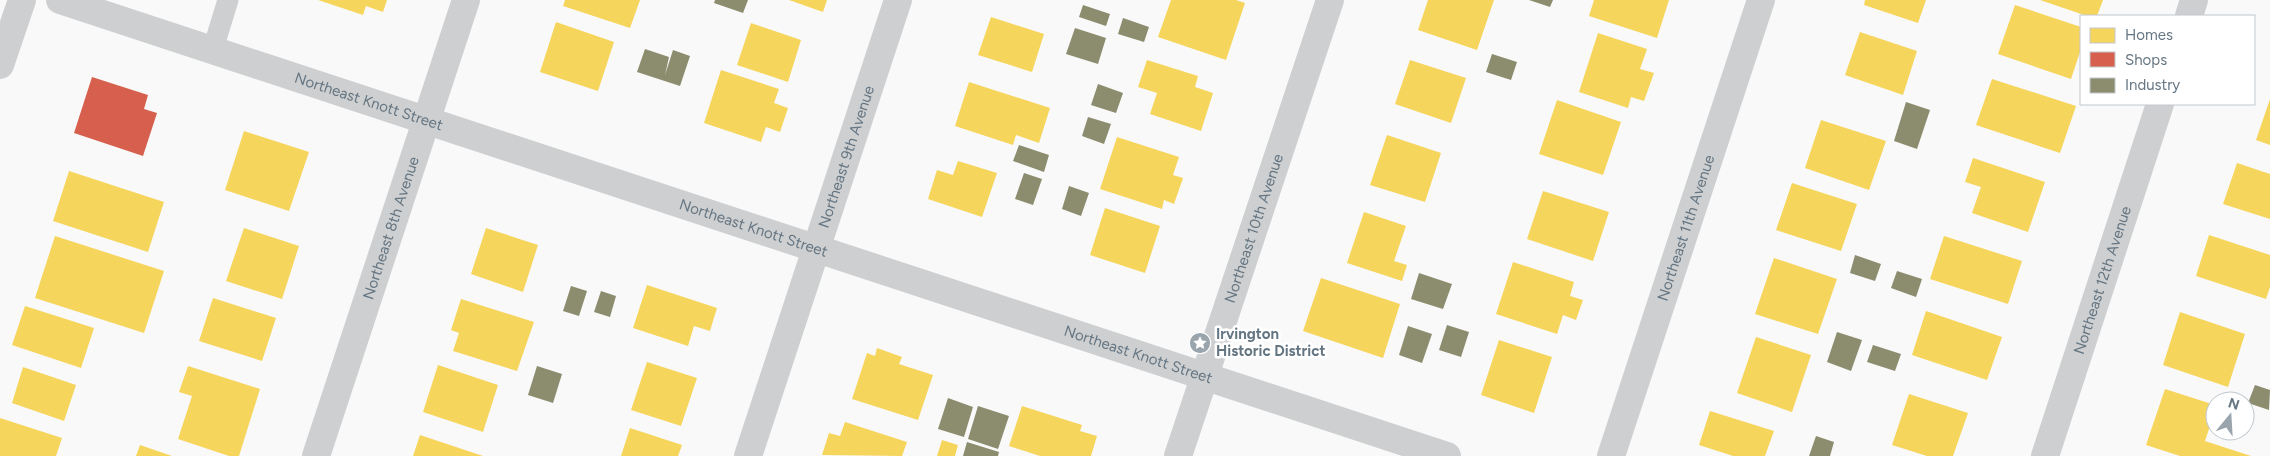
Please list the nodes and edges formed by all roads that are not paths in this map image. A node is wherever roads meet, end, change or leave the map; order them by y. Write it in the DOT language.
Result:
graph roads {
  1 [pos="22,0"];
  2 [pos="60,0"];
  3 [pos="228,0"];
  4 [pos="466,0"];
  5 [pos="898,0"];
  6 [pos="1330,0"];
  7 [pos="1761,0"];
  8 [pos="2194,0"];
  9 [pos="2189,15"];
  10 [pos="213,49"];
  11 [pos="0,65"];
  12 [pos="2160,105"];
  13 [pos="426,119"];
  14 [pos="816,247"];
  15 [pos="1205,376"];
  16 [pos="316,456"];
  17 [pos="748,456"];
  18 [pos="1178,456"];
  19 [pos="1447,456"];
  20 [pos="1611,456"];
  21 [pos="2045,456"];
  1 -- 11 [label="street"];
  2 -- 10 [label="street, Northeast Knott Street"];
  3 -- 10 [label="lane"];
  4 -- 13 [label="street, Northeast 8th Avenue"];
  5 -- 14 [label="street, Northeast 9th Avenue"];
  6 -- 15 [label="street, Northeast 10th Avenue"];
  7 -- 20 [label="street, Northeast 11th Avenue"];
  8 -- 9 [label="street"];
  10 -- 13 [label="street, Northeast Knott Street"];
  12 -- 21 [label="street, Northeast 12th Avenue"];
  13 -- 14 [label="street, Northeast Knott Street"];
  13 -- 16 [label="street, Northeast 8th Avenue"];
  14 -- 15 [label="street, Northeast Knott Street"];
  14 -- 17 [label="street, Northeast 9th Avenue"];
  15 -- 18 [label="street, Northeast 10th Avenue"];
  15 -- 19 [label="street, Northeast Knott Street"];
}
